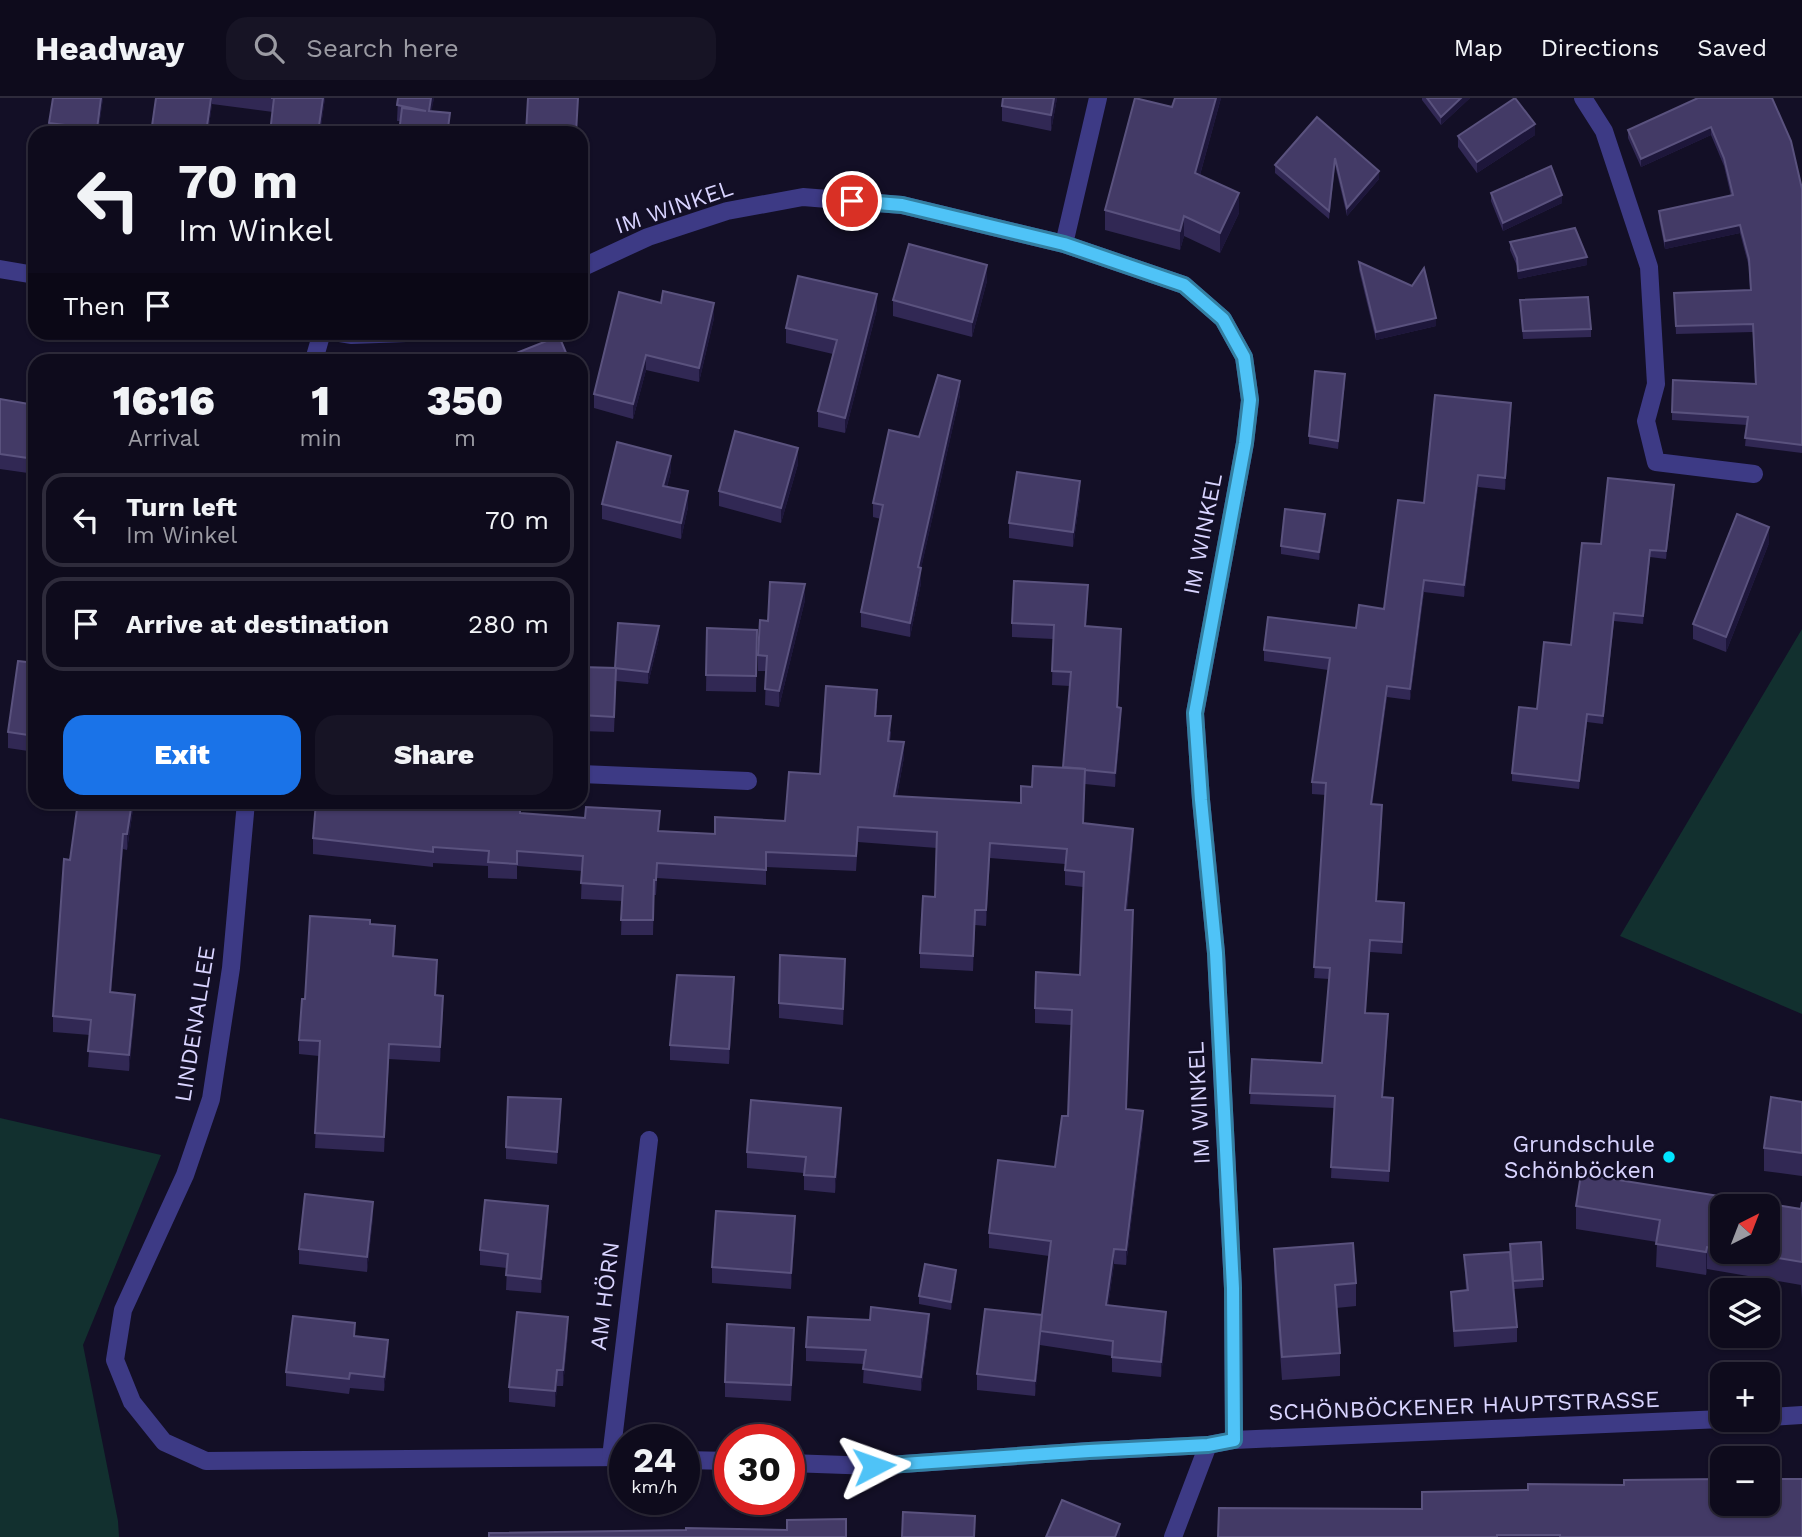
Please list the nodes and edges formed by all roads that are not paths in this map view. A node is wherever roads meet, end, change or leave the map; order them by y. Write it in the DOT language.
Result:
graph roads {
  1 [pos="1098,98"];
  2 [pos="1583,98"];
  3 [pos="1064,244"];
  4 [pos="588,265"];
  5 [pos="0,269"];
  6 [pos="28,274"];
  7 [pos="1754,474"];
  8 [pos="588,774"];
  9 [pos="747,781"];
  10 [pos="245,809"];
  11 [pos="649,1140"];
  12 [pos="1802,1415"];
  13 [pos="1780,1416"];
  14 [pos="1710,1420"];
  15 [pos="621,1424"];
  16 [pos="1234,1440"];
  17 [pos="1208,1445"];
  18 [pos="609,1457"];
  19 [pos="805,1464"];
  20 [pos="1174,1537"];
  1 -- 3 [label="street"];
  2 -- 7 [label="street"];
  3 -- 4 [label="street, IM WINKEL"];
  3 -- 16 [label="street, IM WINKEL"];
  5 -- 6 [label="street"];
  8 -- 9 [label="street"];
  10 -- 18 [label="street, LINDENALLEE"];
  11 -- 15 [label="street, AM HÖRN"];
  12 -- 13 [label="street"];
  14 -- 16 [label="street, SCHÖNBÖCKENER HAUPTSTRASSE"];
  16 -- 17 [label="street, SCHÖNBÖCKENER HAUPTSTRASSE"];
  17 -- 19 [label="street, SCHÖNBÖCKENER HAUPTSTRASSE"];
  17 -- 20 [label="street"];
}
